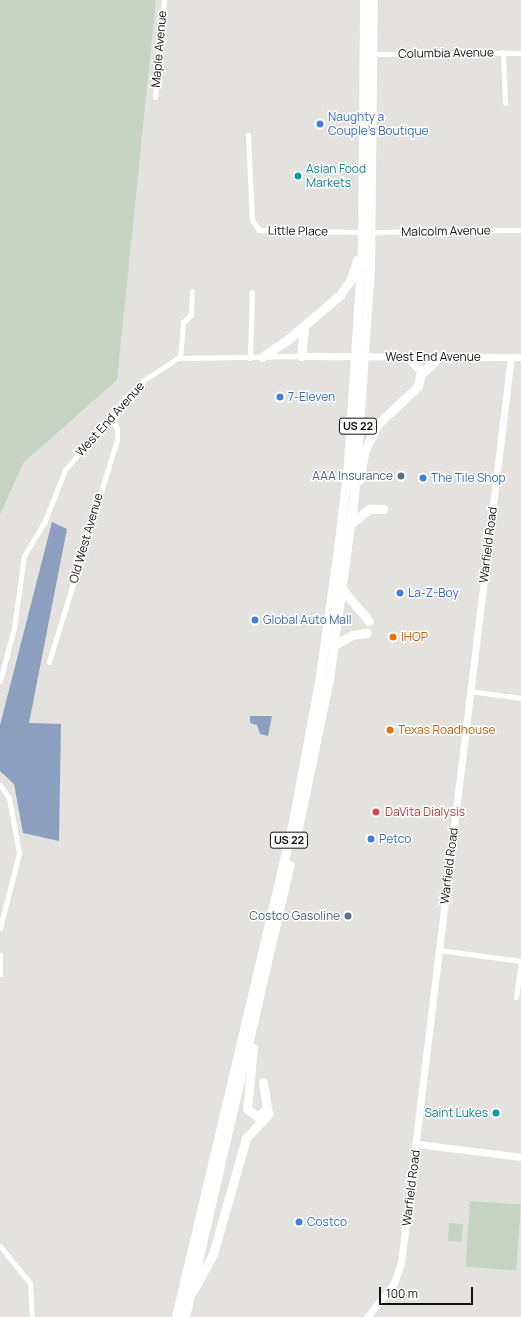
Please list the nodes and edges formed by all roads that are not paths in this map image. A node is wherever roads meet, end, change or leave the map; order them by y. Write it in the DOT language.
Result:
graph roads {
  1 [pos="164,0"];
  2 [pos="364,0"];
  3 [pos="373,0"];
  4 [pos="503,52"];
  5 [pos="521,53"];
  6 [pos="372,54"];
  7 [pos="155,97"];
  8 [pos="505,103"];
  9 [pos="248,135"];
  10 [pos="521,230"];
  11 [pos="366,232"];
  12 [pos="362,246"];
  13 [pos="192,291"];
  14 [pos="252,292"];
  15 [pos="304,326"];
  16 [pos="354,355"];
  17 [pos="301,356"];
  18 [pos="364,356"];
  19 [pos="262,357"];
  20 [pos="408,357"];
  21 [pos="439,357"];
  22 [pos="511,357"];
  23 [pos="521,357"];
  24 [pos="180,358"];
  25 [pos="250,358"];
  26 [pos="421,374"];
  27 [pos="110,416"];
  28 [pos="354,496"];
  29 [pos="383,509"];
  30 [pos="349,525"];
  31 [pos="341,588"];
  32 [pos="369,621"];
  33 [pos="367,633"];
  34 [pos="332,647"];
  35 [pos="49,662"];
  36 [pos="0,681"];
  37 [pos="470,691"];
  38 [pos="521,698"];
  39 [pos="0,785"];
  40 [pos="0,928"];
  41 [pos="438,950"];
  42 [pos="0,955"];
  43 [pos="521,962"];
  44 [pos="0,974"];
  45 [pos="516,997"];
  46 [pos="254,1020"];
  47 [pos="263,1082"];
  48 [pos="267,1108"];
  49 [pos="417,1144"];
  50 [pos="521,1157"];
  51 [pos="0,1246"];
  52 [pos="190,1296"];
  53 [pos="32,1317"];
  54 [pos="176,1317"];
  55 [pos="185,1317"];
  56 [pos="367,1317"];
  1 -- 7 [label="street, Maple Avenue"];
  2 -- 11 [label="highway, US 22"];
  3 -- 6 [label="highway, US 22"];
  4 -- 5 [label="street, Columbia Avenue"];
  4 -- 6 [label="street, Columbia Avenue"];
  4 -- 8 [label="street"];
  6 -- 11 [label="highway, US 22"];
  9 -- 11 [label="street, Little Place"];
  10 -- 11 [label="street, Malcolm Avenue"];
  11 -- 12 [label="highway, US 22"];
  11 -- 18 [label="highway, US 22"];
  12 -- 15 [label="highway"];
  12 -- 16 [label="highway, US 22"];
  13 -- 24 [label="street"];
  14 -- 25 [label="street"];
  15 -- 17 [label="highway"];
  15 -- 19 [label="highway"];
  16 -- 17 [label="street, West End Avenue"];
  16 -- 18 [label="street, West End Avenue"];
  16 -- 54 [label="highway, US 22"];
  17 -- 19 [label="street, West End Avenue"];
  18 -- 20 [label="street, West End Avenue"];
  18 -- 28 [label="highway, US 22"];
  19 -- 25 [label="street, West End Avenue"];
  20 -- 21 [label="street, West End Avenue"];
  20 -- 26 [label="highway"];
  21 -- 22 [label="street, West End Avenue"];
  21 -- 26 [label="highway"];
  22 -- 23 [label="street, West End Avenue"];
  22 -- 37 [label="street, Warfield Road"];
  24 -- 25 [label="street, West End Avenue"];
  24 -- 27 [label="street, West End Avenue"];
  26 -- 28 [label="highway"];
  27 -- 35 [label="street, Old West Avenue"];
  27 -- 36 [label="street, West End Avenue"];
  28 -- 30 [label="highway, US 22"];
  29 -- 30 [label="highway"];
  30 -- 31 [label="highway, US 22"];
  31 -- 32 [label="highway"];
  31 -- 34 [label="highway, US 22"];
  33 -- 34 [label="highway"];
  34 -- 46 [label="highway, US 22"];
  37 -- 38 [label="street"];
  37 -- 41 [label="street, Warfield Road"];
  39 -- 40 [label="street"];
  41 -- 43 [label="street"];
  41 -- 49 [label="street, Warfield Road"];
  42 -- 44 [label="street"];
  43 -- 45 [label="street"];
  46 -- 48 [label="highway"];
  46 -- 52 [label="highway, US 22"];
  47 -- 48 [label="highway"];
  48 -- 52 [label="highway"];
  49 -- 50 [label="street"];
  49 -- 56 [label="street, Warfield Road"];
  51 -- 53 [label="street"];
  52 -- 55 [label="highway, US 22"];
}
